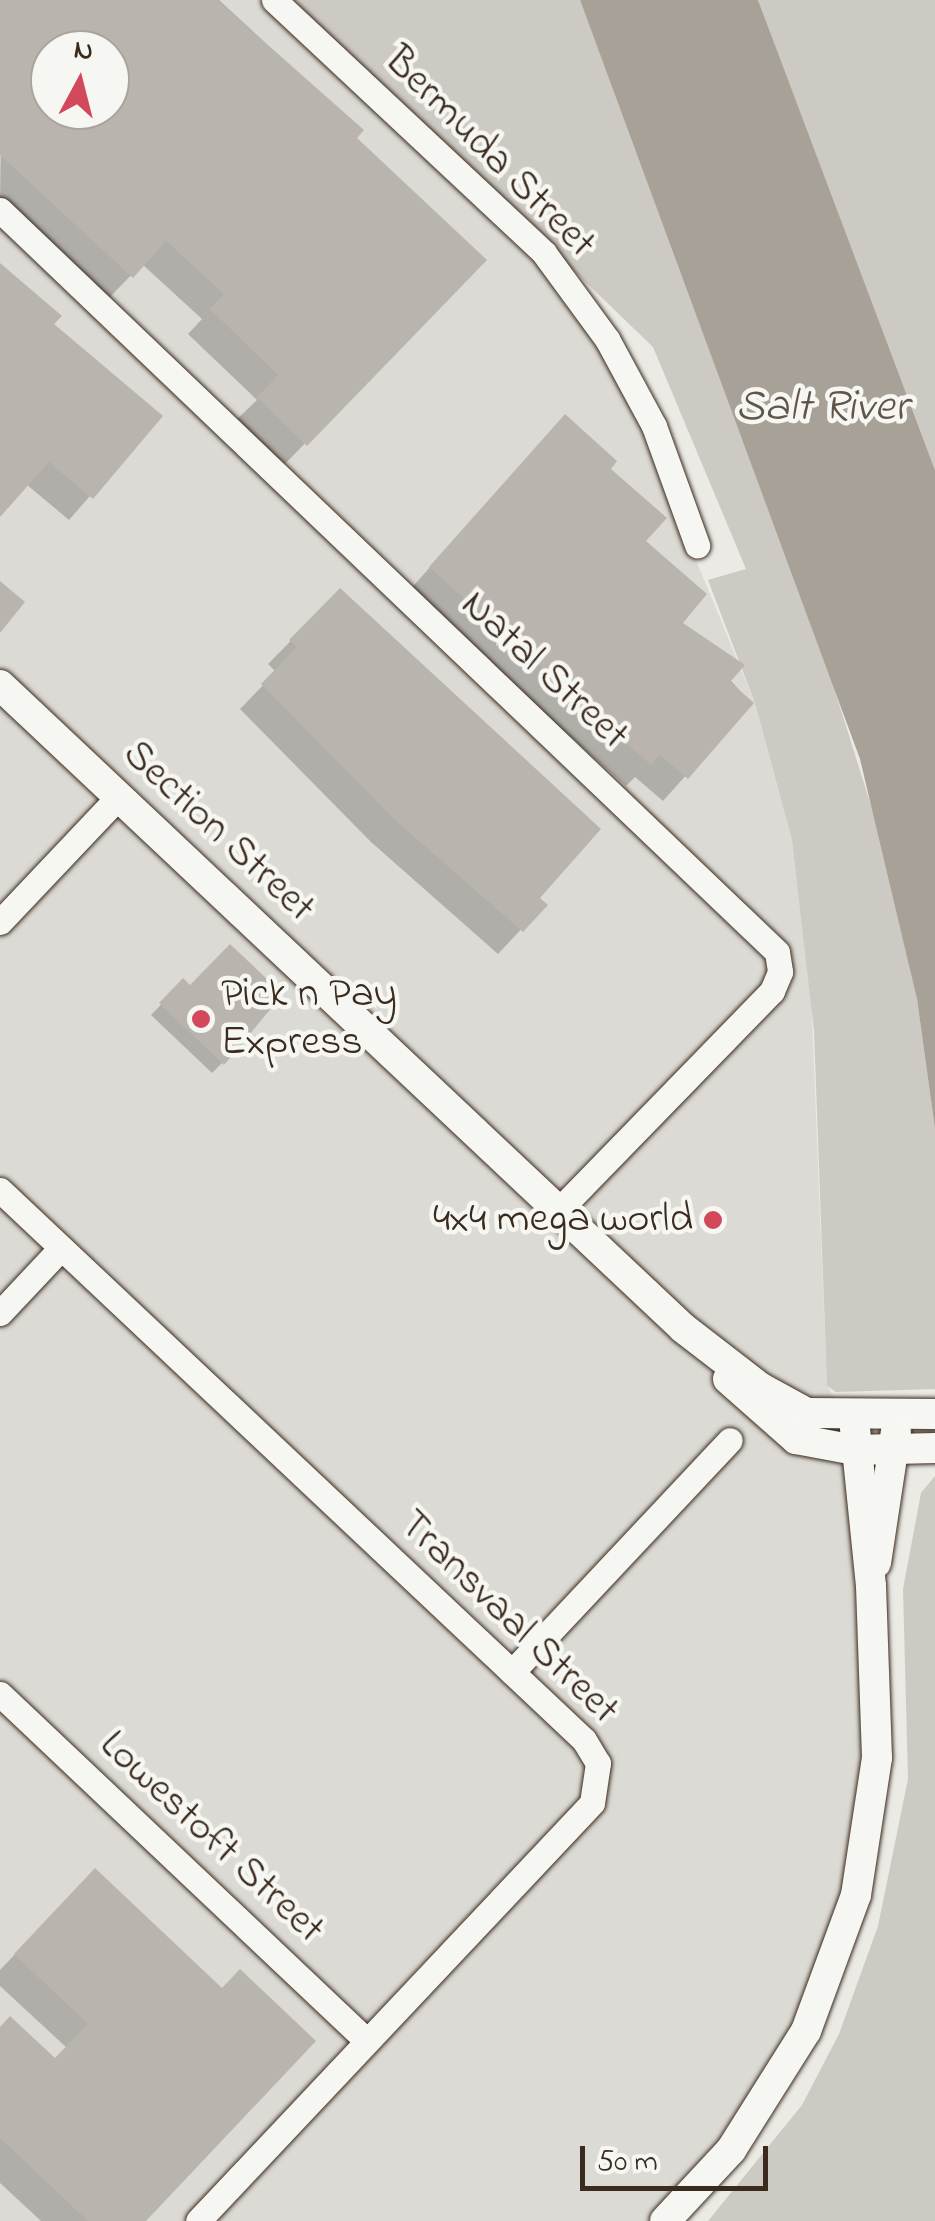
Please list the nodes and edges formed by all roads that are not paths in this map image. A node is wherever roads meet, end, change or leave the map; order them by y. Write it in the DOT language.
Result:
graph roads {
  1 [pos="274,0"];
  2 [pos="0,210"];
  3 [pos="697,545"];
  4 [pos="0,685"];
  5 [pos="118,796"];
  6 [pos="0,922"];
  7 [pos="0,1190"];
  8 [pos="557,1212"];
  9 [pos="60,1248"];
  10 [pos="0,1312"];
  11 [pos="683,1328"];
  12 [pos="935,1414"];
  13 [pos="895,1416"];
  14 [pos="854,1418"];
  15 [pos="730,1440"];
  16 [pos="935,1448"];
  17 [pos="896,1449"];
  18 [pos="855,1450"];
  19 [pos="871,1586"];
  20 [pos="512,1672"];
  21 [pos="0,1694"];
  22 [pos="367,2041"];
  23 [pos="198,2221"];
  24 [pos="665,2221"];
  1 -- 3 [label="street, Bermuda Street"];
  2 -- 8 [label="street, Natal Street"];
  4 -- 5 [label="street, Section Street"];
  5 -- 6 [label="street"];
  5 -- 8 [label="street, Section Street"];
  7 -- 9 [label="street, Transvaal Street"];
  8 -- 11 [label="street, Section Street"];
  9 -- 10 [label="street"];
  9 -- 20 [label="street, Transvaal Street"];
  11 -- 14 [label="street, Section Street"];
  11 -- 18 [label="street, Section Street"];
  12 -- 13 [label="street, Section Street"];
  13 -- 14 [label="street, Section Street"];
  13 -- 17 [label="street"];
  14 -- 18 [label="street"];
  15 -- 20 [label="street"];
  16 -- 17 [label="street, Section Street"];
  17 -- 18 [label="street, Section Street"];
  17 -- 19 [label="street"];
  18 -- 19 [label="street"];
  19 -- 24 [label="street"];
  20 -- 22 [label="street, Transvaal Street"];
  21 -- 22 [label="street, Lowestoft Street"];
  22 -- 23 [label="street, Transvaal Street"];
}
